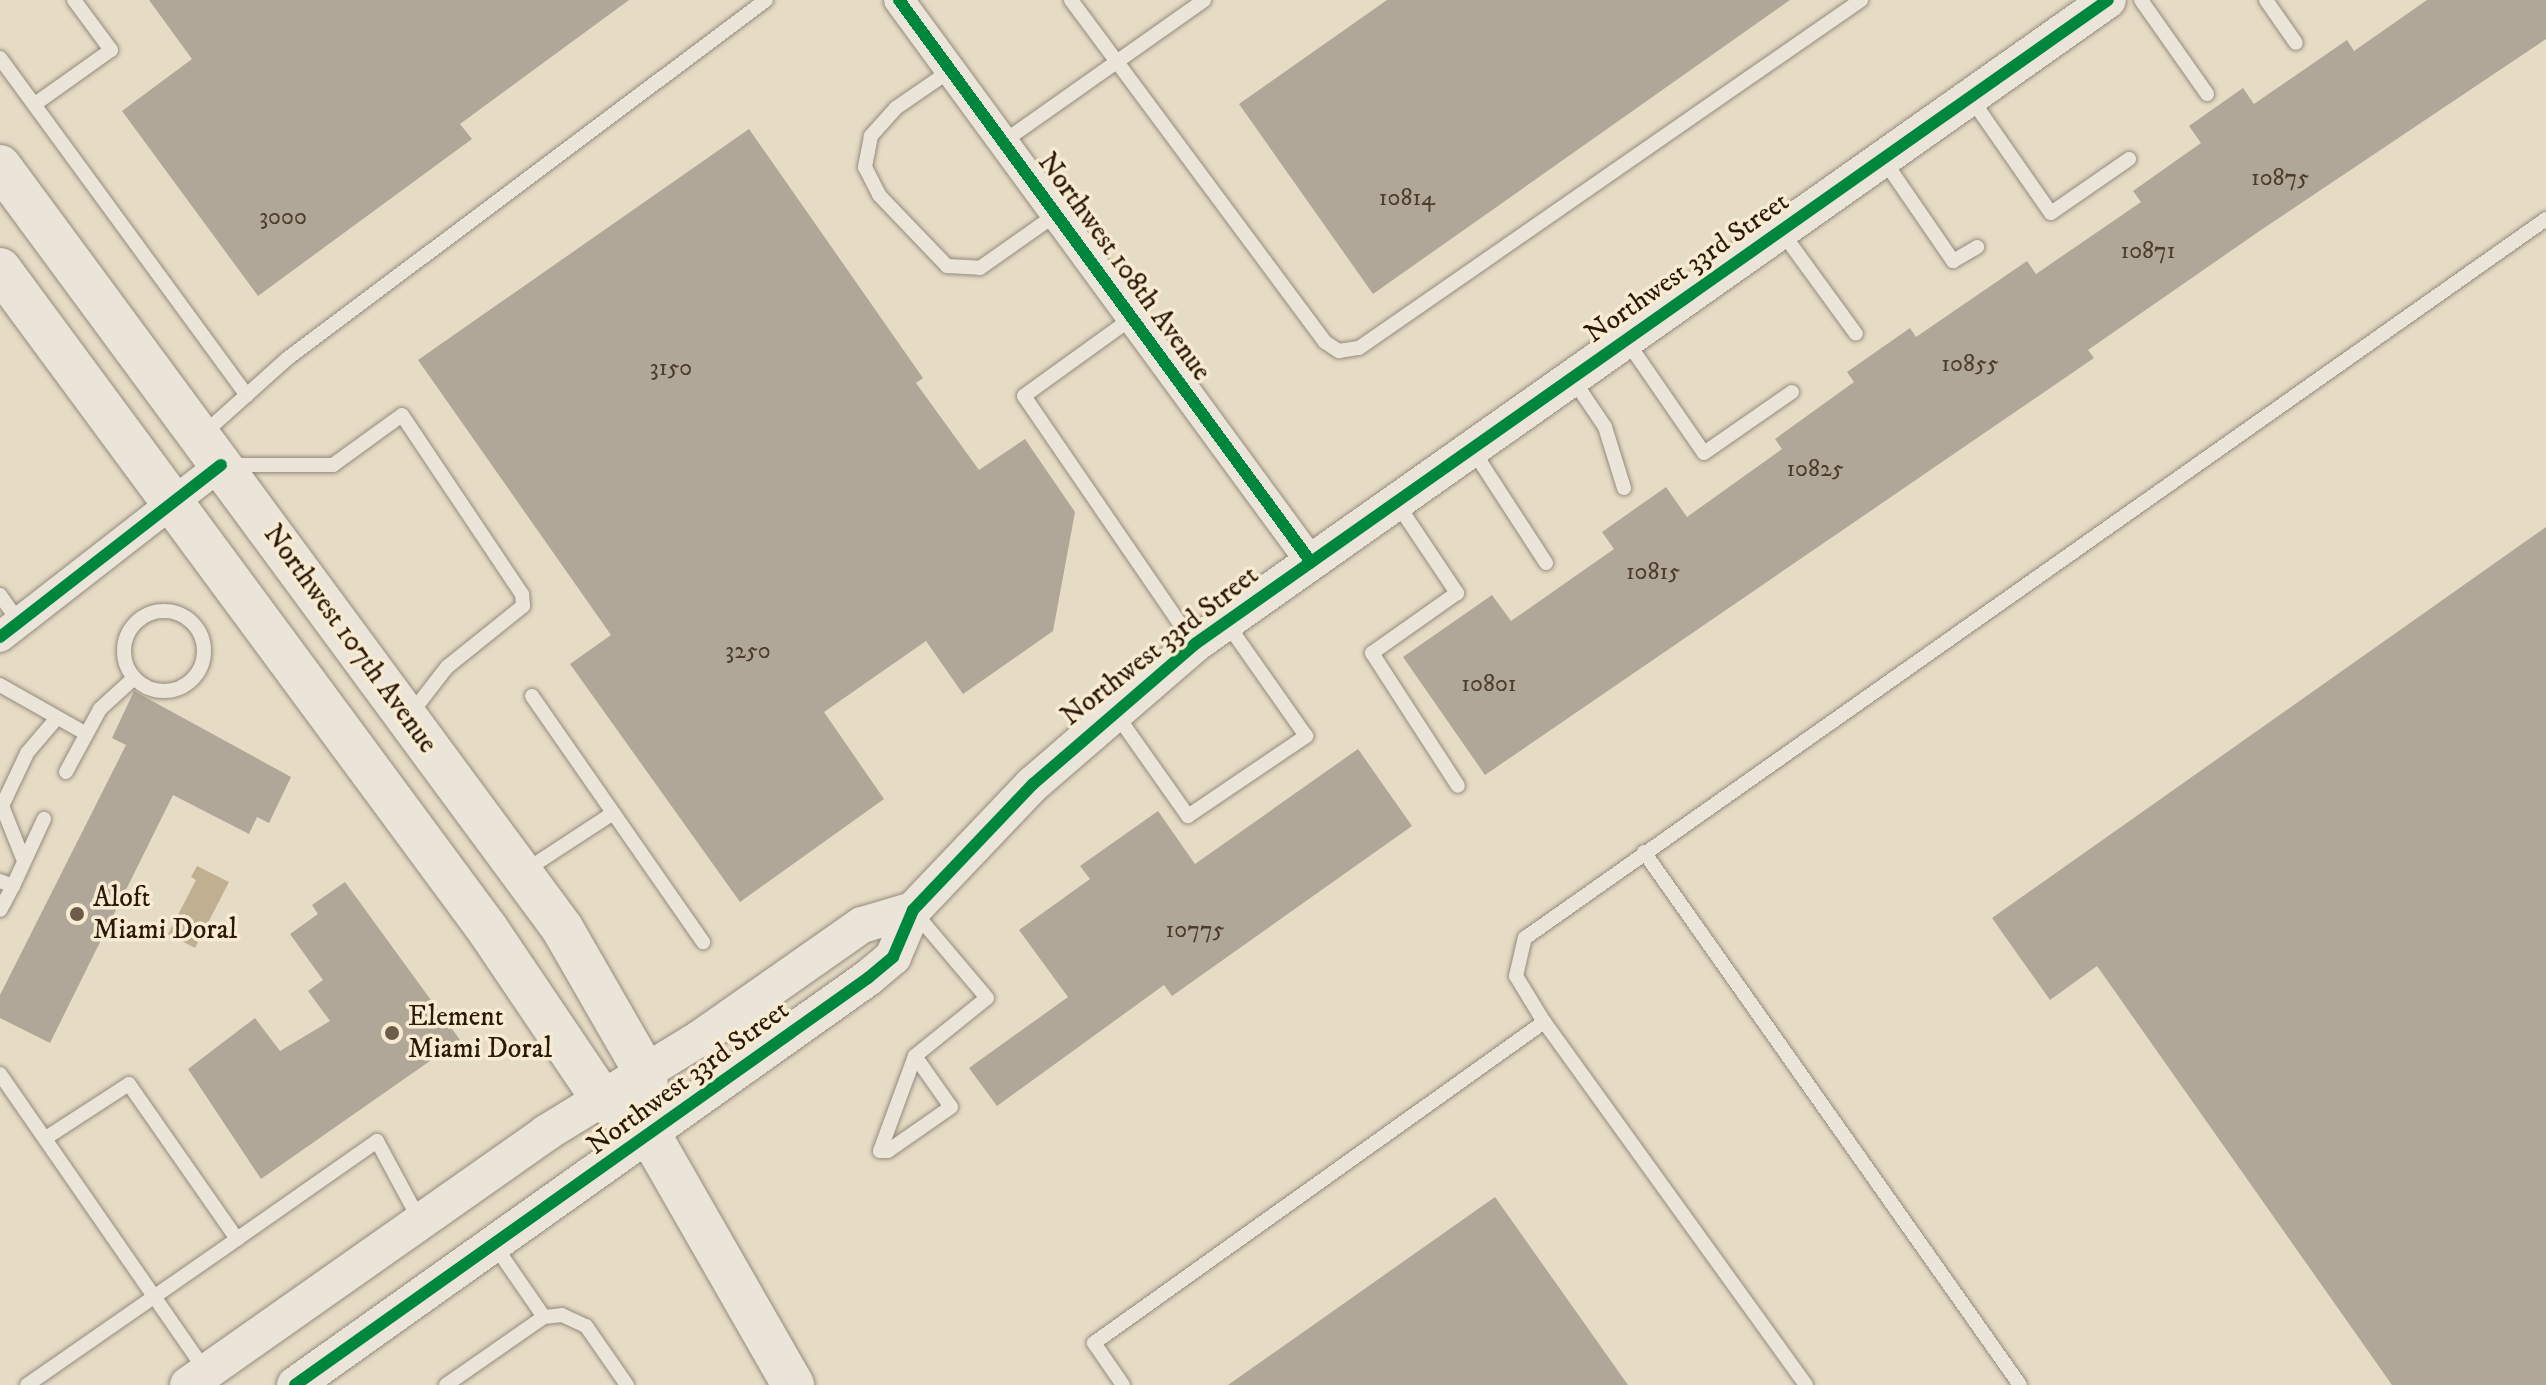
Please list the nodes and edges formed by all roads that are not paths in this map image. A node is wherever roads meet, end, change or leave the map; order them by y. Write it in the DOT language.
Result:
graph roads {
  1 [pos="74,0"];
  2 [pos="766,0"];
  3 [pos="899,0"];
  4 [pos="1071,0"];
  5 [pos="1204,0"];
  6 [pos="1861,0"];
  7 [pos="2108,0"];
  8 [pos="2141,0"];
  9 [pos="2266,0"];
  10 [pos="2296,43"];
  11 [pos="0,58"];
  12 [pos="1116,61"];
  13 [pos="951,70"];
  14 [pos="2207,94"];
  15 [pos="1970,97"];
  16 [pos="35,104"];
  17 [pos="1003,142"];
  18 [pos="1883,159"];
  19 [pos="2129,159"];
  20 [pos="0,166"];
  21 [pos="1055,215"];
  22 [pos="2546,219"];
  23 [pos="1781,230"];
  24 [pos="1977,247"];
  25 [pos="0,269"];
  26 [pos="1132,318"];
  27 [pos="1856,334"];
  28 [pos="1626,340"];
  29 [pos="1572,378"];
  30 [pos="1792,392"];
  31 [pos="247,395"];
  32 [pos="1472,448"];
  33 [pos="221,465"];
  34 [pos="1624,488"];
  35 [pos="1396,501"];
  36 [pos="172,502"];
  37 [pos="1311,562"];
  38 [pos="1546,563"];
  39 [pos="6,617"];
  40 [pos="1226,621"];
  41 [pos="1195,644"];
  42 [pos="134,678"];
  43 [pos="0,685"];
  44 [pos="532,696"];
  45 [pos="1112,709"];
  46 [pos="408,718"];
  47 [pos="56,719"];
  48 [pos="85,733"];
  49 [pos="66,772"];
  50 [pos="1458,786"];
  51 [pos="613,813"];
  52 [pos="44,819"];
  53 [pos="1644,852"];
  54 [pos="24,861"];
  55 [pos="522,873"];
  56 [pos="6,884"];
  57 [pos="0,910"];
  58 [pos="913,910"];
  59 [pos="703,942"];
  60 [pos="1544,1022"];
  61 [pos="915,1056"];
  62 [pos="646,1074"];
  63 [pos="2,1082"];
  64 [pos="602,1099"];
  65 [pos="650,1135"];
  66 [pos="46,1138"];
  67 [pos="420,1221"];
  68 [pos="237,1239"];
  69 [pos="494,1245"];
  70 [pos="153,1297"];
  71 [pos="544,1317"];
  72 [pos="197,1379"];
  73 [pos="27,1385"];
  74 [pos="295,1385"];
  75 [pos="446,1385"];
  76 [pos="627,1385"];
  77 [pos="793,1385"];
  78 [pos="1123,1385"];
  79 [pos="1806,1385"];
  80 [pos="2020,1385"];
  1 -- 16 [label="lane"];
  2 -- 31 [label="lane"];
  3 -- 13 [label="street, Northwest 108th Avenue"];
  4 -- 12 [label="lane"];
  5 -- 12 [label="lane"];
  6 -- 12 [label="lane"];
  7 -- 15 [label="street, Northwest 33rd Street"];
  8 -- 14 [label="lane"];
  9 -- 10 [label="lane"];
  11 -- 16 [label="lane"];
  12 -- 17 [label="lane"];
  13 -- 17 [label="street, Northwest 108th Avenue"];
  13 -- 21 [label="lane"];
  15 -- 18 [label="street, Northwest 33rd Street"];
  15 -- 19 [label="lane"];
  16 -- 31 [label="lane"];
  17 -- 21 [label="street, Northwest 108th Avenue"];
  18 -- 23 [label="street, Northwest 33rd Street"];
  18 -- 24 [label="lane"];
  20 -- 33 [label="main road, Northwest 107th Avenue"];
  21 -- 26 [label="street, Northwest 108th Avenue"];
  22 -- 53 [label="lane"];
  23 -- 27 [label="lane"];
  23 -- 28 [label="street, Northwest 33rd Street"];
  25 -- 36 [label="main road, Northwest 107th Avenue"];
  26 -- 37 [label="street, Northwest 108th Avenue"];
  26 -- 41 [label="lane"];
  28 -- 29 [label="street, Northwest 33rd Street"];
  28 -- 30 [label="lane"];
  29 -- 32 [label="street, Northwest 33rd Street"];
  29 -- 34 [label="lane"];
  31 -- 33 [label="lane"];
  32 -- 35 [label="street, Northwest 33rd Street"];
  32 -- 38 [label="lane"];
  33 -- 36 [label="street"];
  33 -- 46 [label="main road, Northwest 107th Avenue"];
  33 -- 46 [label="lane"];
  35 -- 37 [label="street, Northwest 33rd Street"];
  35 -- 50 [label="lane"];
  36 -- 39 [label="street"];
  36 -- 64 [label="main road, Northwest 107th Avenue"];
  37 -- 40 [label="street, Northwest 33rd Street"];
  40 -- 41 [label="street, Northwest 33rd Street"];
  40 -- 45 [label="lane"];
  41 -- 45 [label="street, Northwest 33rd Street"];
  42 -- 42 [label="lane"];
  42 -- 48 [label="lane"];
  43 -- 47 [label="lane"];
  44 -- 51 [label="lane"];
  45 -- 58 [label="street, Northwest 33rd Street"];
  46 -- 55 [label="main road, Northwest 107th Avenue"];
  47 -- 48 [label="lane"];
  47 -- 54 [label="lane"];
  48 -- 49 [label="lane"];
  51 -- 55 [label="lane"];
  51 -- 59 [label="lane"];
  52 -- 54 [label="lane"];
  53 -- 60 [label="lane"];
  53 -- 80 [label="lane"];
  54 -- 56 [label="lane"];
  55 -- 62 [label="main road, Northwest 107th Avenue"];
  56 -- 57 [label="lane"];
  58 -- 61 [label="lane"];
  58 -- 62 [label="street, Northwest 33rd Street"];
  58 -- 65 [label="street, Northwest 33rd Street"];
  60 -- 78 [label="lane"];
  60 -- 79 [label="lane"];
  61 -- 61 [label="lane"];
  62 -- 64 [label="street, Northwest 33rd Street"];
  62 -- 65 [label="main road, Northwest 107th Avenue"];
  63 -- 66 [label="lane"];
  64 -- 65 [label="main road, Northwest 107th Avenue"];
  64 -- 67 [label="street, Northwest 33rd Street"];
  65 -- 69 [label="street, Northwest 33rd Street"];
  65 -- 77 [label="main road, Northwest 107th Avenue"];
  66 -- 68 [label="lane"];
  66 -- 70 [label="lane"];
  67 -- 68 [label="lane"];
  67 -- 72 [label="street, Northwest 33rd Street"];
  68 -- 70 [label="lane"];
  69 -- 71 [label="lane"];
  69 -- 74 [label="street, Northwest 33rd Street"];
  70 -- 72 [label="lane"];
  70 -- 73 [label="lane"];
  71 -- 75 [label="lane"];
  71 -- 76 [label="lane"];
}
